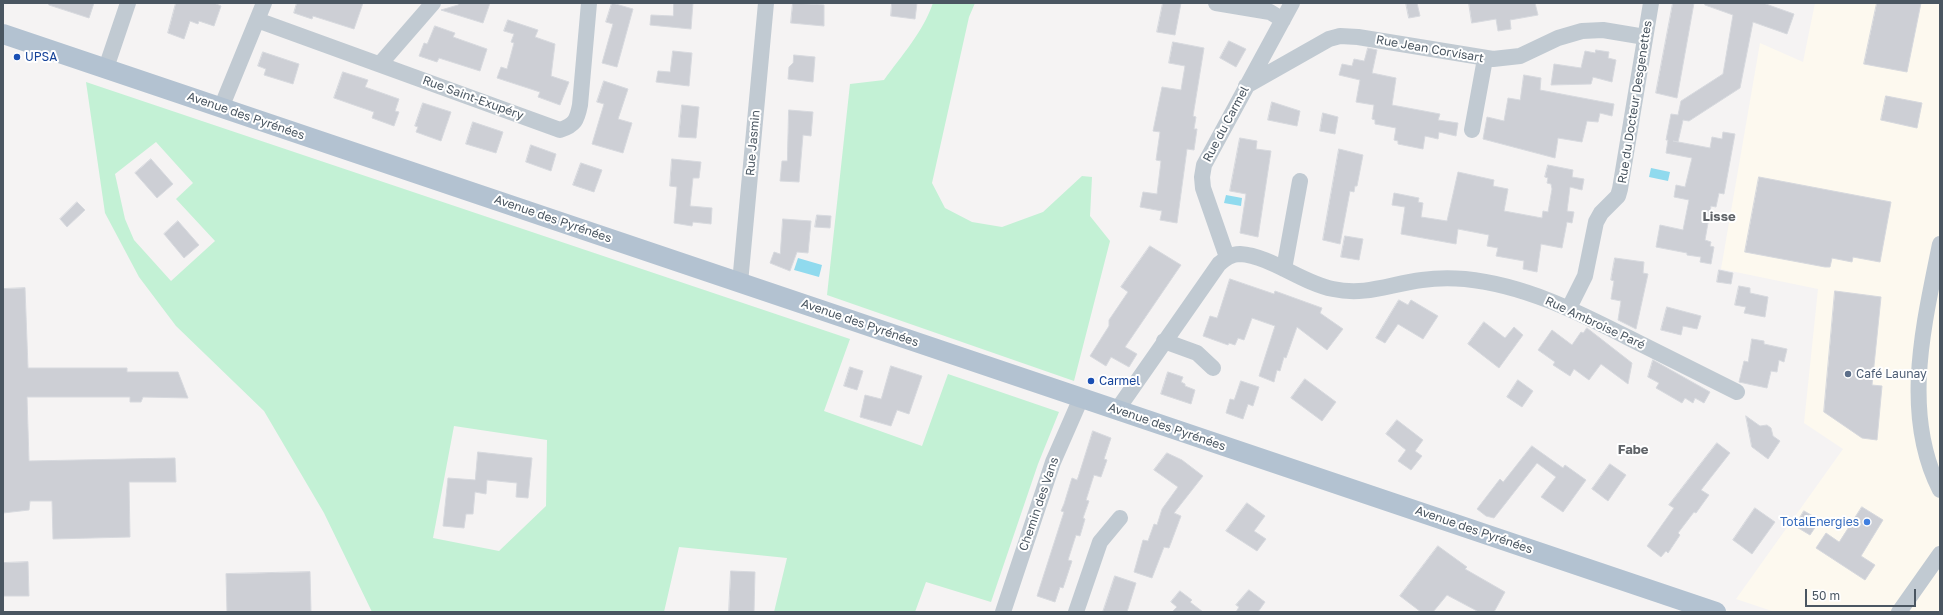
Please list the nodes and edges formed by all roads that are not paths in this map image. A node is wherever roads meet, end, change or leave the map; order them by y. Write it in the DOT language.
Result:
graph roads {
  1 [pos="128,3"];
  2 [pos="264,3"];
  3 [pos="433,3"];
  4 [pos="589,3"];
  5 [pos="766,3"];
  6 [pos="1216,3"];
  7 [pos="1292,3"];
  8 [pos="1651,3"];
  9 [pos="257,20"];
  10 [pos="1283,20"];
  11 [pos="3,34"];
  12 [pos="1645,37"];
  13 [pos="1484,59"];
  14 [pos="380,64"];
  15 [pos="106,68"];
  16 [pos="1246,86"];
  17 [pos="221,108"];
  18 [pos="1472,130"];
  19 [pos="1300,181"];
  20 [pos="1940,244"];
  21 [pos="1227,257"];
  22 [pos="1284,269"];
  23 [pos="740,283"];
  24 [pos="1569,308"];
  25 [pos="1164,341"];
  26 [pos="1214,368"];
  27 [pos="1737,392"];
  28 [pos="1082,398"];
  29 [pos="1117,410"];
  30 [pos="1940,490"];
  31 [pos="1120,518"];
  32 [pos="1940,554"];
  33 [pos="1008,594"];
  34 [pos="1003,612"];
  35 [pos="1015,612"];
  36 [pos="1076,612"];
  37 [pos="1716,612"];
  38 [pos="1899,612"];
  1 -- 15 [label="street"];
  2 -- 9 [label="street"];
  3 -- 14 [label="street"];
  4 -- 14 [label="street, Rue Saint-Exupéry"];
  5 -- 23 [label="street, Rue Jasmin"];
  6 -- 10 [label="street"];
  7 -- 10 [label="street, Rue du Carmel"];
  8 -- 12 [label="street, Rue du Docteur Desgenettes"];
  9 -- 14 [label="street, Rue Saint-Exupéry"];
  9 -- 17 [label="street"];
  10 -- 16 [label="street, Rue du Carmel"];
  11 -- 15 [label="main road, Avenue des Pyrénées"];
  12 -- 13 [label="street, Rue Jean Corvisart"];
  12 -- 24 [label="street, Rue du Docteur Desgenettes"];
  13 -- 16 [label="street, Rue Jean Corvisart"];
  13 -- 18 [label="street"];
  15 -- 17 [label="main road, Avenue des Pyrénées"];
  16 -- 21 [label="street, Rue du Carmel"];
  17 -- 23 [label="main road, Avenue des Pyrénées"];
  19 -- 22 [label="street"];
  20 -- 30 [label="street"];
  21 -- 22 [label="street, Rue Ambroise Paré"];
  21 -- 25 [label="street"];
  22 -- 24 [label="street, Rue Ambroise Paré"];
  23 -- 28 [label="main road, Avenue des Pyrénées"];
  24 -- 27 [label="street, Rue Ambroise Paré"];
  25 -- 26 [label="street"];
  25 -- 29 [label="street"];
  28 -- 29 [label="main road, Avenue des Pyrénées"];
  28 -- 33 [label="street, Chemin des Vans"];
  29 -- 37 [label="main road, Avenue des Pyrénées"];
  31 -- 36 [label="street"];
  32 -- 38 [label="street"];
  33 -- 34 [label="street, Chemin des Vans"];
  33 -- 35 [label="street"];
}
